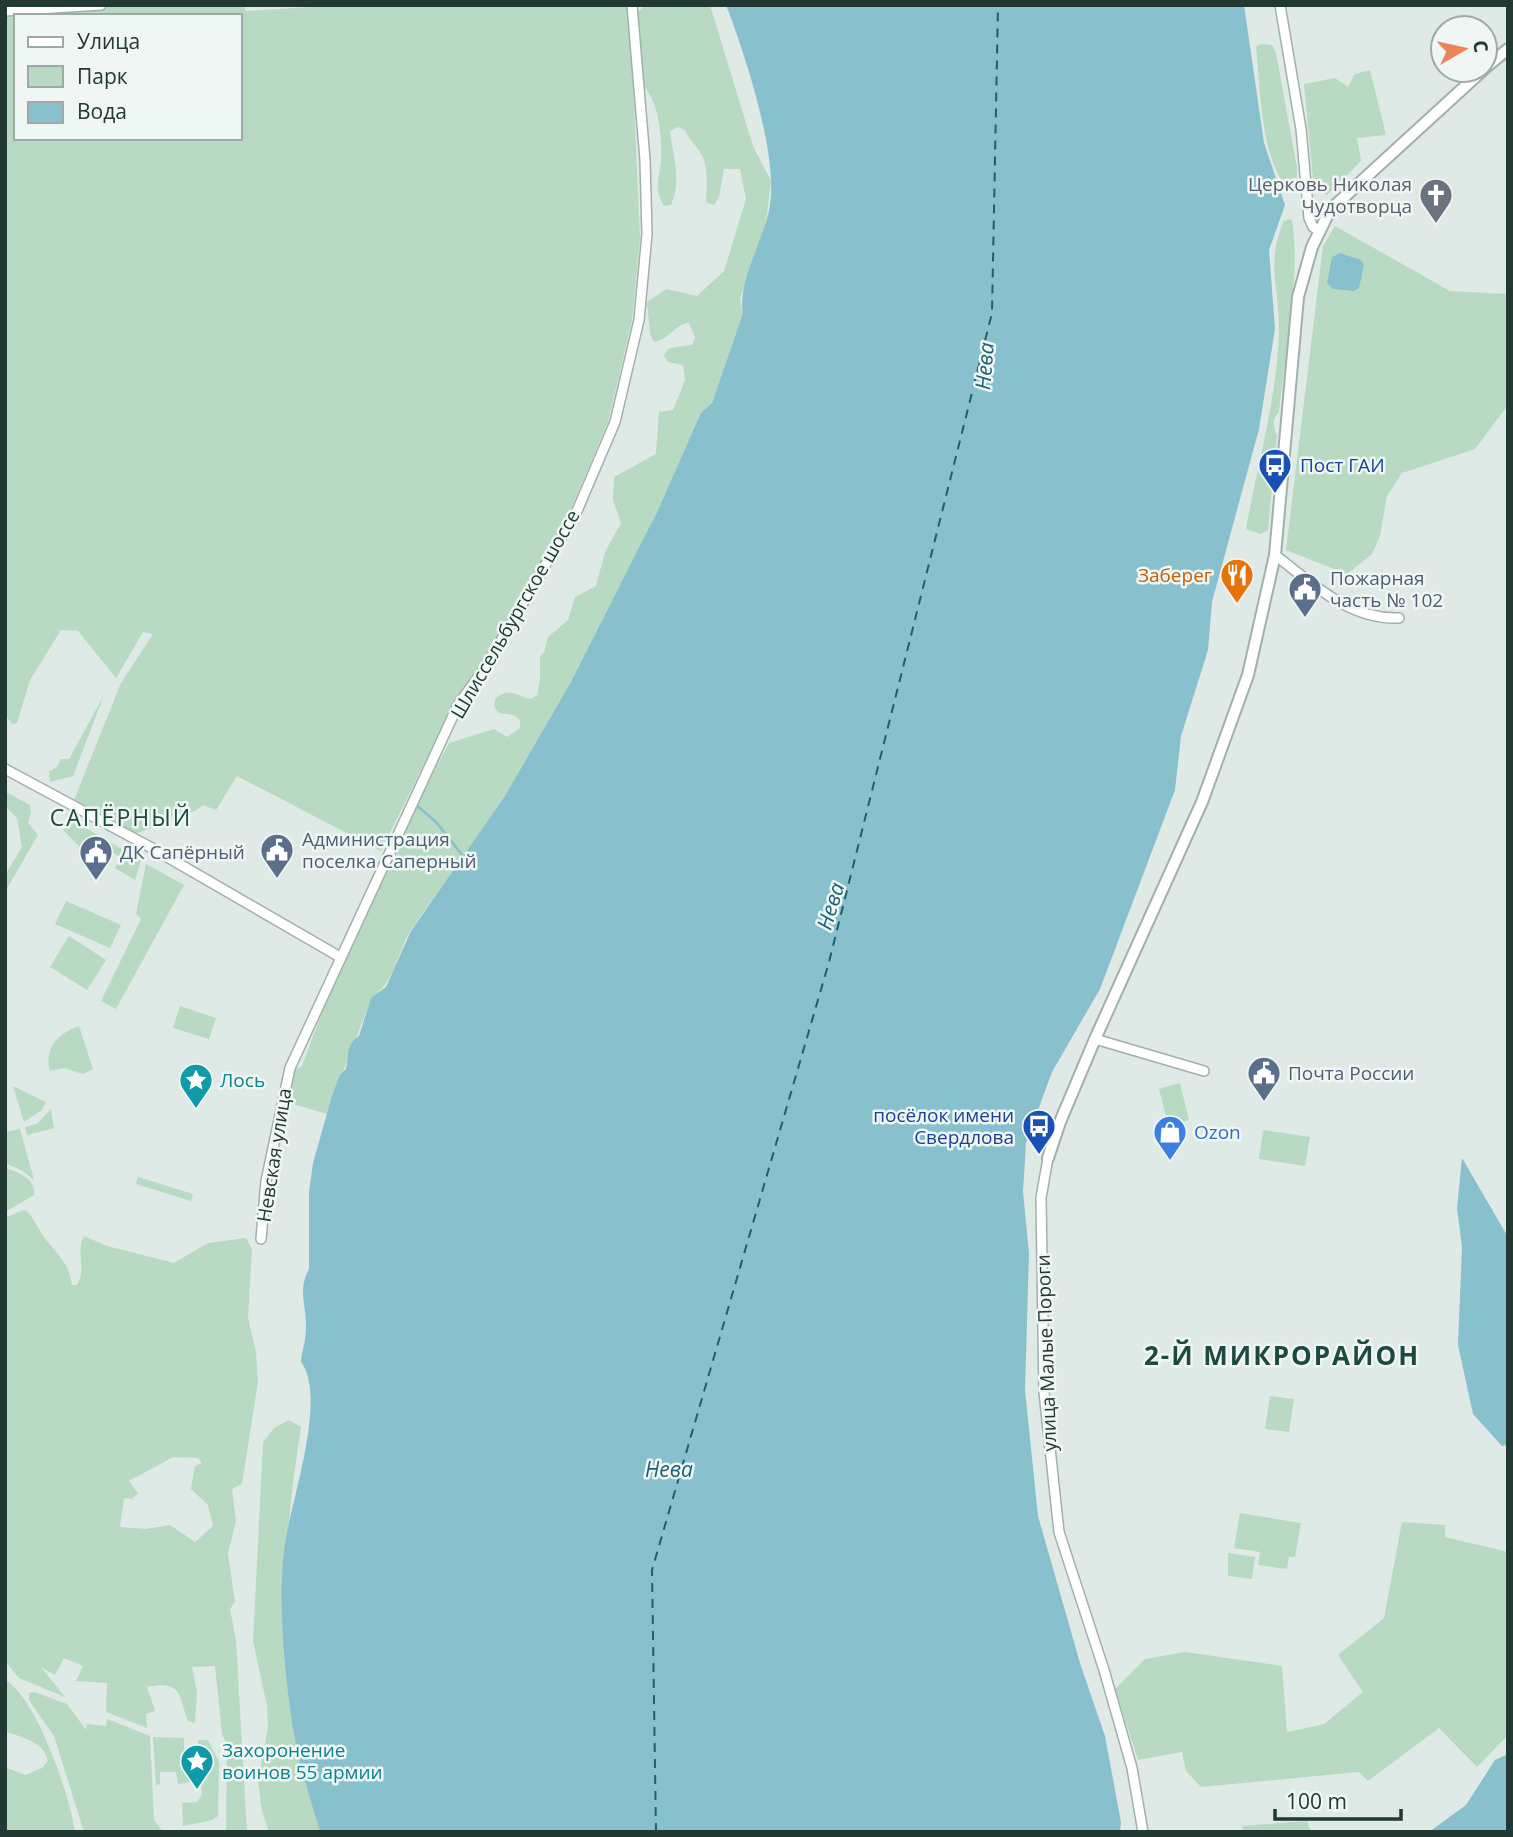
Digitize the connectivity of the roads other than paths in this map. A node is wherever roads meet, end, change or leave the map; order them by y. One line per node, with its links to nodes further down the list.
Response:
1 (101, 5): 4 (street)
2 (632, 5): 10 (street, Шлиссельбургское шоссе)
3 (1280, 5): 6 (street)
4 (5, 11)
5 (1468, 84): 6 (street, улица Малые Пороги)
6 (1319, 230): 7 (street, улица Малые Пороги)
7 (1275, 555): 8 (street); 11 (street, улица Малые Пороги)
8 (1399, 618)
9 (5, 769): 10 (street)
10 (340, 957): 14 (street, Невская улица)
11 (1095, 1039): 12 (street); 13 (street, улица Малые Пороги)
12 (1204, 1071)
13 (1048, 1158): 15 (street, улица Малые Пороги)
14 (261, 1239)
15 (1143, 1832)

